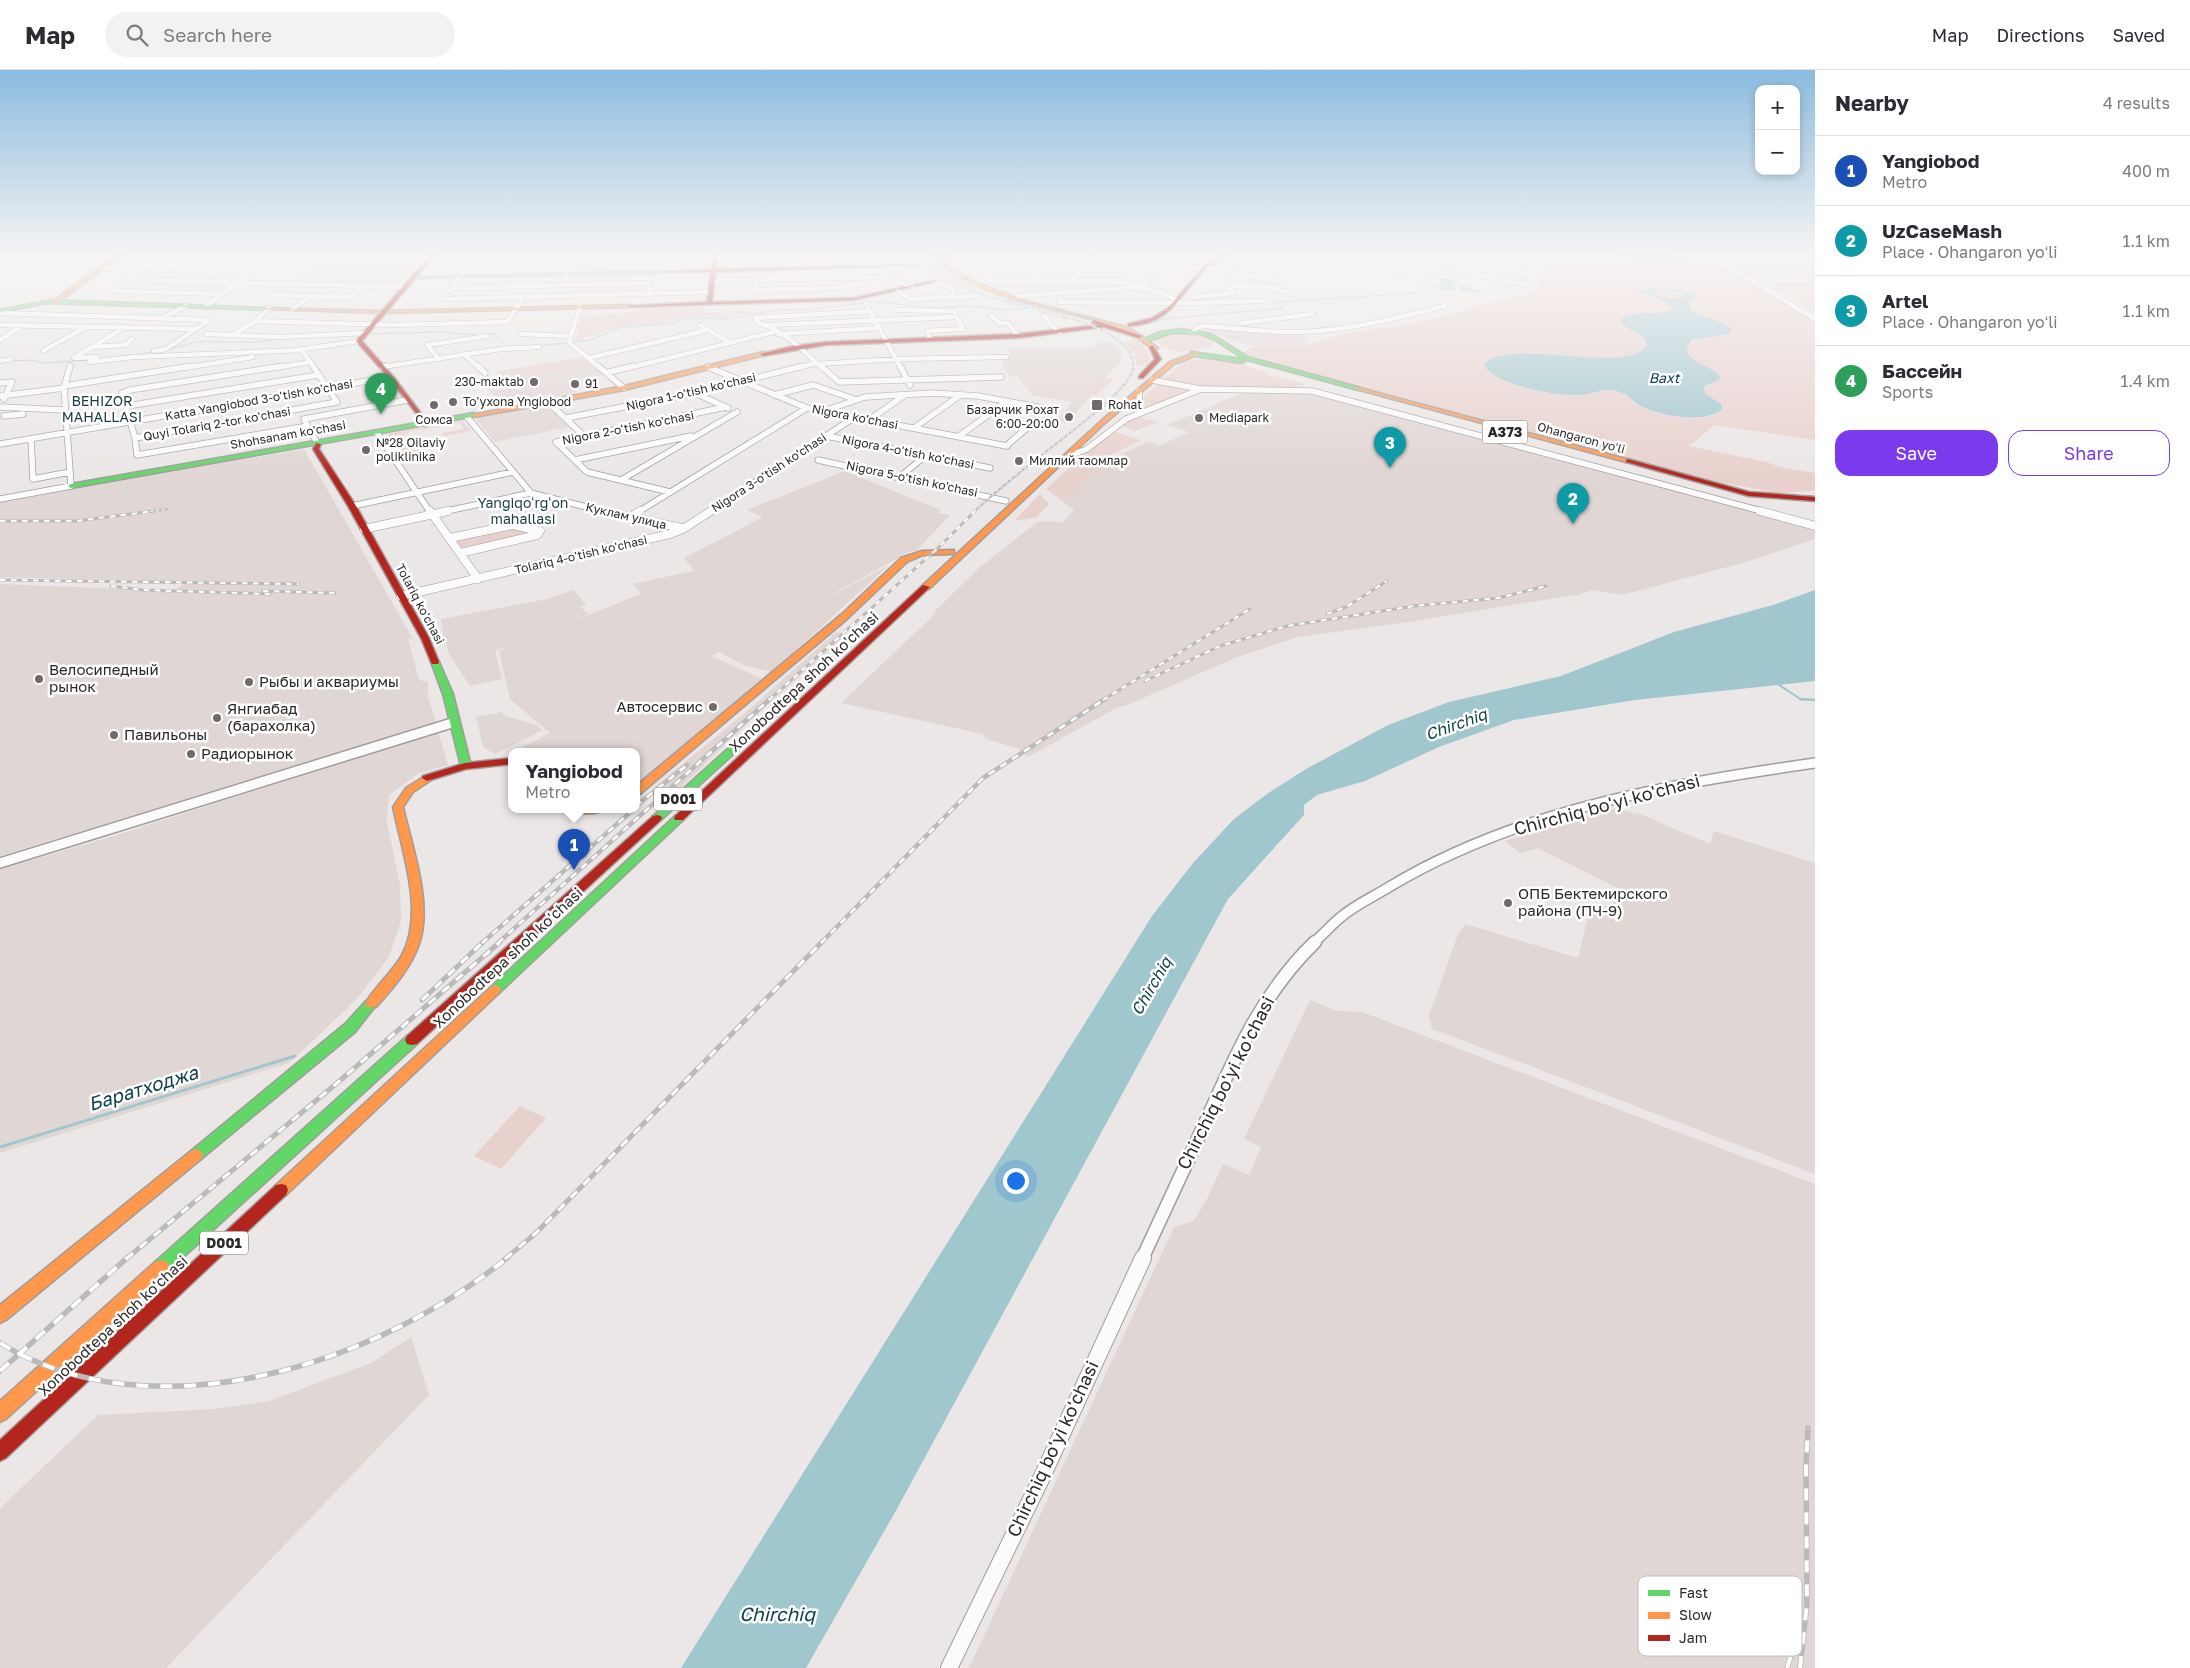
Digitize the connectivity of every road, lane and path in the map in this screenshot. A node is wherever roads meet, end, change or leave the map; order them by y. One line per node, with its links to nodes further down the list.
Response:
1 (16, 330): 35 (street)
2 (81, 330): 46 (street)
3 (121, 330): 43 (street)
4 (195, 330): 43 (street)
5 (242, 330): 31 (street)
6 (327, 330): 29 (street)
7 (368, 330): 29 (main road)
8 (417, 330): 29 (street)
9 (573, 330): 33 (street)
10 (708, 330): 40 (street); 51 (street)
11 (772, 330): 27 (street)
12 (847, 330): 27 (street)
13 (880, 330): 38 (street)
14 (942, 330): 37 (street)
15 (1013, 330): 34 (street)
16 (1057, 330): 25 (street)
17 (1077, 330): 25 (main road, Shohsanam ko'chasi)
18 (1112, 330): 39 (main road)
19 (1126, 330): 39 (main road, D001)
20 (1165, 330): 24 (main road)
21 (1196, 330): 26 (street)
22 (1259, 330): 23 (street)
23 (1330, 330)
24 (1176, 331): 26 (main road, Ohangaron yoʻli); 39 (main road)
25 (1060, 332): 34 (main road, Shohsanam ko'chasi)
26 (1194, 332): 41 (main road, Ohangaron yoʻli)
27 (776, 333): 40 (street); 42 (street)
28 (206, 334): 31 (street)
29 (364, 334): 31 (street); 45 (street); 59 (main road)
30 (521, 334): 33 (street)
31 (233, 335)
32 (488, 336): 50 (street)
33 (571, 336): 51 (street)
34 (1018, 336): 37 (main road, Shohsanam ko'chasi)
35 (2, 338)
36 (132, 339): 43 (street)
37 (930, 339): 38 (main road, Shohsanam ko'chasi)
38 (886, 340): 42 (main road, Shohsanam ko'chasi); 53 (street)
39 (1146, 342): 48 (main road, D001); 117 (main road, Xonobodtepa shoh ko'chasi / D001)
40 (730, 343): 62 (street)
41 (1223, 345): 48 (main road, D001); 130 (main road, Ohangaron yoʻli / A373)
42 (797, 346): 57 (street); 60 (main road, Shohsanam ko'chasi)
43 (93, 347)
44 (539, 347): 47 (street)
45 (302, 350): 55 (street); 56 (street); 70 (street)
46 (43, 351)
47 (464, 354): 50 (street); 61 (street)
48 (1191, 355): 67 (main road, Xonobodtepa shoh ko'chasi / D001); 130 (main road, Ohangaron yoʻli / A373)
49 (1006, 357): 53 (street, Nigora 1-o'tish ko'chasi)
50 (439, 358): 59 (street)
51 (589, 358): 62 (street)
52 (10, 359): 54 (street)
53 (897, 359): 57 (street, Nigora 1-o'tish ko'chasi); 66 (street)
54 (0, 361)
55 (89, 362)
56 (311, 362): 63 (street); 86 (street)
57 (817, 363): 66 (street); 68 (street, Nigora 1-o'tish ko'chasi)
58 (70, 366): 70 (street)
59 (382, 367): 64 (main road)
60 (708, 368): 68 (street, Nigora ko'chasi); 72 (main road, Shohsanam ko'chasi)
61 (485, 373)
62 (606, 373): 72 (street)
63 (318, 375): 71 (street); 86 (street)
64 (390, 377): 71 (street, Katta Yangiobod 3-o'tish ko'chasi); 82 (main road)
65 (1000, 377): 66 (street)
66 (907, 379): 76 (street)
67 (1152, 380): 73 (street); 74 (main road, Xonobodtepa shoh ko'chasi / D001)
68 (739, 382): 75 (street, Nigora 1-o'tish ko'chasi); 78 (street, Nigora ko'chasi)
69 (0, 383): 80 (street)
70 (64, 387): 80 (street); 91 (street)
71 (328, 388): 90 (street); 102 (street, Katta Yangiobod 3-o'tish ko'chasi)
72 (624, 388): 83 (main road, Shohsanam ko'chasi)
73 (1201, 389): 94 (street); 135 (street)
74 (1139, 392): 94 (street); 117 (main road, Xonobodtepa shoh ko'chasi / D001)
75 (695, 394): 88 (street, Nigora 2-o'tish ko'chasi); 99 (street, Nigora 1-o'tish ko'chasi)
76 (914, 394): 77 (street); 79 (street)
77 (962, 394): 84 (street); 105 (street)
78 (774, 395): 81 (street); 89 (street, Nigora ko'chasi)
79 (906, 395): 81 (street); 101 (street, Nigora 4-o'tish ko'chasi)
80 (3, 396): 87 (street)
81 (855, 399): 93 (street)
82 (407, 400): 100 (street); 103 (main road)
83 (548, 402): 96 (main road, Shohsanam ko'chasi); 99 (street)
84 (1006, 402): 85 (street); 111 (street)
85 (1018, 404): 98 (street); 98 (street)
86 (127, 406): 102 (street)
87 (0, 407): 92 (street)
88 (726, 407): 108 (street, Nigora 2-o'tish ko'chasi); 109 (street, Nigora 2-o'tish ko'chasi)
89 (807, 408): 93 (street, Nigora ko'chasi); 127 (street)
90 (299, 409): 100 (street, Tolariq ko'chasi); 112 (street, Quyi Tolariq 2-tor koʻchasi)
91 (64, 410): 92 (street); 106 (street)
92 (56, 411): 95 (street)
93 (823, 411): 97 (street, Nigora ko'chasi)
94 (1140, 412): 117 (street)
95 (4, 416)
96 (467, 417): 103 (main road, Shohsanam ko'chasi); 122 (street)
97 (855, 417): 101 (street, Nigora ko'chasi); 110 (street, Nigora 3-o'tish ko'chasi)
98 (1040, 417): 111 (street, Nigora ko'chasi)
99 (566, 418): 109 (street)
100 (304, 419): 104 (street, Tolariq ko'chasi)
101 (869, 420): 105 (street, Nigora ko'chasi)
102 (130, 421): 106 (street, Katta Yangiobod 3-o'tish ko'chasi); 112 (street)
103 (426, 424): 107 (main road, Shohsanam ko'chasi)
104 (308, 426): 112 (street); 115 (street, Tolariq ko'chasi)
105 (914, 428): 111 (street, Nigora ko'chasi)
106 (68, 432): 113 (street, Katta Yangiobod 3-o'tish ko'chasi); 121 (street)
107 (378, 433): 115 (main road, Shohsanam ko'chasi); 126 (street)
108 (702, 434): 118 (street, Nigora 2-o'tish ko'chasi); 124 (street, Nigora 2-o'tish ko'chasi)
109 (584, 436): 118 (street, Nigora 2-o'tish ko'chasi)
110 (826, 436): 116 (street, Nigora 4-o'tish ko'chasi); 137 (street, Nigora 3-o'tish ko'chasi)
111 (959, 436)
112 (135, 438)
113 (31, 439): 114 (street, Katta Yangiobod 3-o'tish ko'chasi); 121 (street)
114 (0, 444)
115 (318, 444): 125 (main road, Shohsanam ko'chasi); 132 (main road, Tolariq ko'chasi)
116 (926, 456): 120 (street, Nigora 4-o'tish ko'chasi); 123 (street)
117 (1063, 456): 131 (main road, Xonobodtepa shoh ko'chasi / D001); 152 (main road, Xonobodtepa shoh ko'chasi / D001)
118 (575, 460): 124 (street, Nigora 2-o'tish ko'chasi)
119 (818, 460): 123 (street, Nigora 5-o'tish ko'chasi)
120 (990, 468)
121 (70, 472): 125 (street)
122 (513, 472): 126 (street); 128 (street)
123 (900, 476): 131 (street, Nigora 5-o'tish ko'chasi)
124 (621, 480): 127 (street, Nigora 2-o'tish ko'chasi)
125 (71, 486): 129 (street)
126 (416, 492): 132 (street); 133 (street)
127 (670, 492): 134 (street)
128 (531, 493): 133 (street, Куклам улица); 134 (street, Куклам улица)
129 (0, 499)
130 (1815, 499)
131 (1006, 501): 139 (main road, Xonobodtepa shoh ko'chasi / D001)
132 (352, 506): 136 (main road, Tolariq ko'chasi)
133 (432, 514): 136 (street, Куклам улица); 138 (street)
134 (629, 518): 137 (street, Куклам улица)
135 (1815, 526)
136 (364, 529): 142 (main road, Tolariq ko'chasi)
137 (683, 529): 141 (street, Tolariq 4-o'tish ko'chasi)
138 (450, 538): 140 (street); 140 (street)
139 (951, 552): 149 (main road); 152 (main road, Xonobodtepa shoh ko'chasi / D001)
140 (460, 553): 141 (street)
141 (478, 579): 142 (street, Tolariq 4-o'tish ko'chasi)
142 (400, 596): 143 (main road, Tolariq ko'chasi)
143 (455, 722): 144 (main road, Tolariq ko'chasi); 150 (street)
144 (461, 748): 145 (main road); 148 (main road, Tolariq ko'chasi)
145 (490, 761): 146 (main road); 148 (main road)
146 (508, 761)
147 (1815, 763): 155 (street, Chirchiq bo'yi ko'chasi)
148 (466, 766): 151 (main road)
149 (640, 789)
150 (0, 863)
151 (0, 1315)
152 (114, 1328): 153 (main road, Xonobodtepa shoh ko'chasi / D001); 154 (main road, Xonobodtepa shoh ko'chasi / D001)
153 (0, 1414)
154 (0, 1452)
155 (949, 1668)

